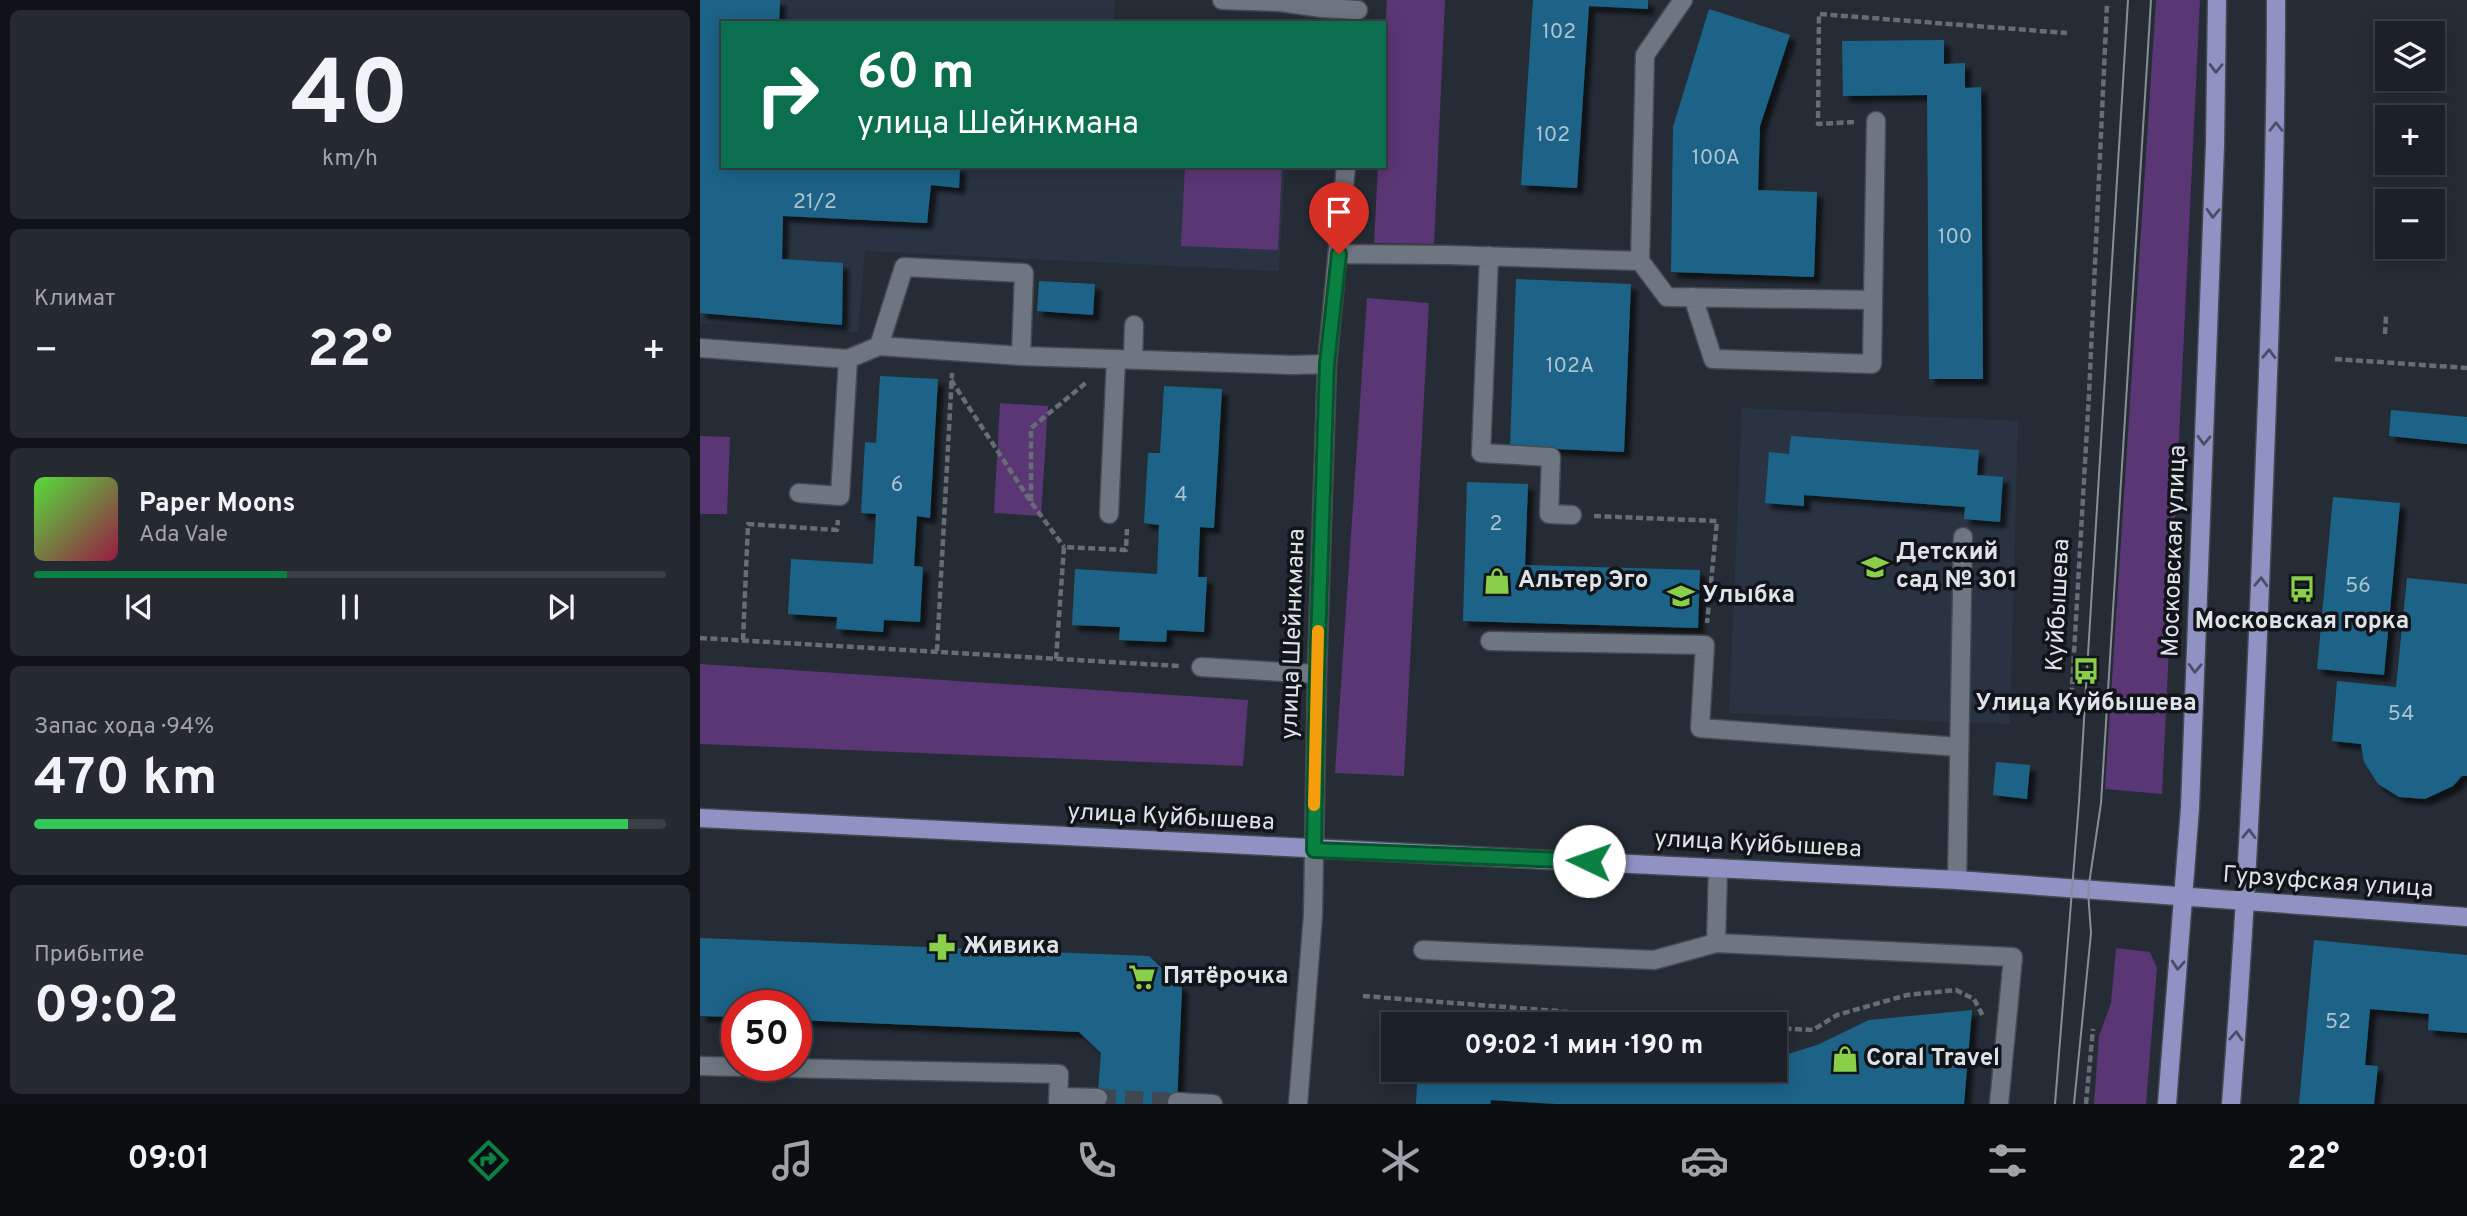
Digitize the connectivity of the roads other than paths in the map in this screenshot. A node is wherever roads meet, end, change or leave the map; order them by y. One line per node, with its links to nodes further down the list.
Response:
1 (1222, 0): 5 (street)
2 (1683, 0): 10 (street)
3 (2217, 0): 32 (main road, Московская улица, one-way to 32)
4 (2276, 0): 33 (main road, one-way to 4)
5 (1358, 11)
6 (1876, 121): 12 (street)
7 (1346, 168): 8 (street, улица Шейнкмана)
8 (1339, 254): 9 (street); 19 (street, улица Шейнкмана)
9 (1489, 256): 10 (street); 22 (street)
10 (1640, 261): 11 (street)
11 (1693, 297): 12 (street); 12 (street)
12 (1874, 300)
13 (1134, 325): 18 (street)
14 (878, 346): 16 (street); 16 (street); 17 (street)
15 (700, 348): 17 (street)
16 (1021, 356): 18 (street)
17 (848, 359): 20 (street)
18 (1124, 359): 19 (street); 21 (street)
19 (1327, 364): 26 (street, улица Шейнкмана)
20 (799, 494)
21 (1109, 514)
22 (1580, 515)
23 (1964, 537): 27 (street)
24 (1490, 641): 27 (street)
25 (1201, 667): 26 (street)
26 (1317, 674): 29 (street, улица Шейнкмана)
27 (1959, 747): 31 (street)
28 (700, 818): 29 (main road, улица Куйбышева)
29 (1314, 850): 30 (main road, улица Куйбышева); 42 (street, улица Шейнкмана)
30 (1718, 868): 31 (main road, улица Куйбышева); 35 (street)
31 (1957, 880): 32 (main road, улица Куйбышева)
32 (2185, 897): 33 (main road, Гурзуфская улица); 44 (main road, Московская улица, one-way to 44)
33 (2246, 902): 34 (main road, Гурзуфская улица); 45 (main road, one-way to 33)
34 (2467, 917)
35 (1716, 943): 36 (street); 43 (street)
36 (1423, 950)
37 (700, 1066): 39 (street)
38 (1098, 1098): 39 (street)
39 (1058, 1101)
40 (1177, 1102): 41 (street)
41 (1213, 1104)
42 (1298, 1104)
43 (2000, 1104)
44 (2168, 1104)
45 (2231, 1104)

